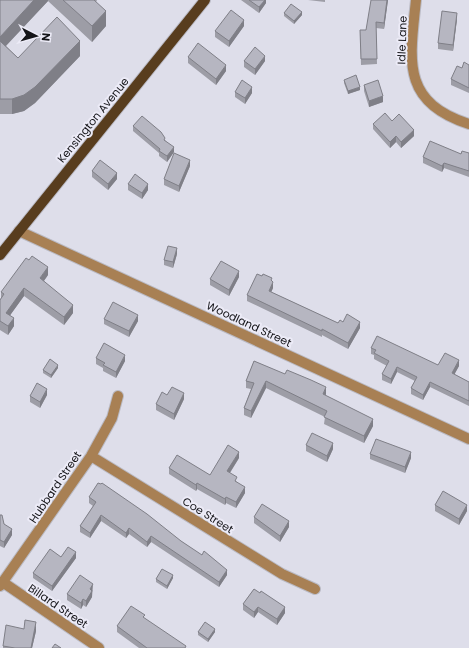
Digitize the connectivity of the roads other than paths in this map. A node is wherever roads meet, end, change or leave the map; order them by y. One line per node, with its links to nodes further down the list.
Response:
1 (205, 0): 4 (main road, Kensington Avenue)
2 (416, 0): 3 (street, Idle Lane)
3 (469, 124)
4 (19, 231): 5 (main road, Kensington Avenue); 7 (street, Woodland Street)
5 (0, 255)
6 (118, 396): 8 (street, Hubbard Street)
7 (469, 439)
8 (91, 456): 9 (street, Hubbard Street); 10 (street, Coe Street)
9 (2, 584): 11 (street, Billard Street)
10 (315, 589)
11 (99, 648)

